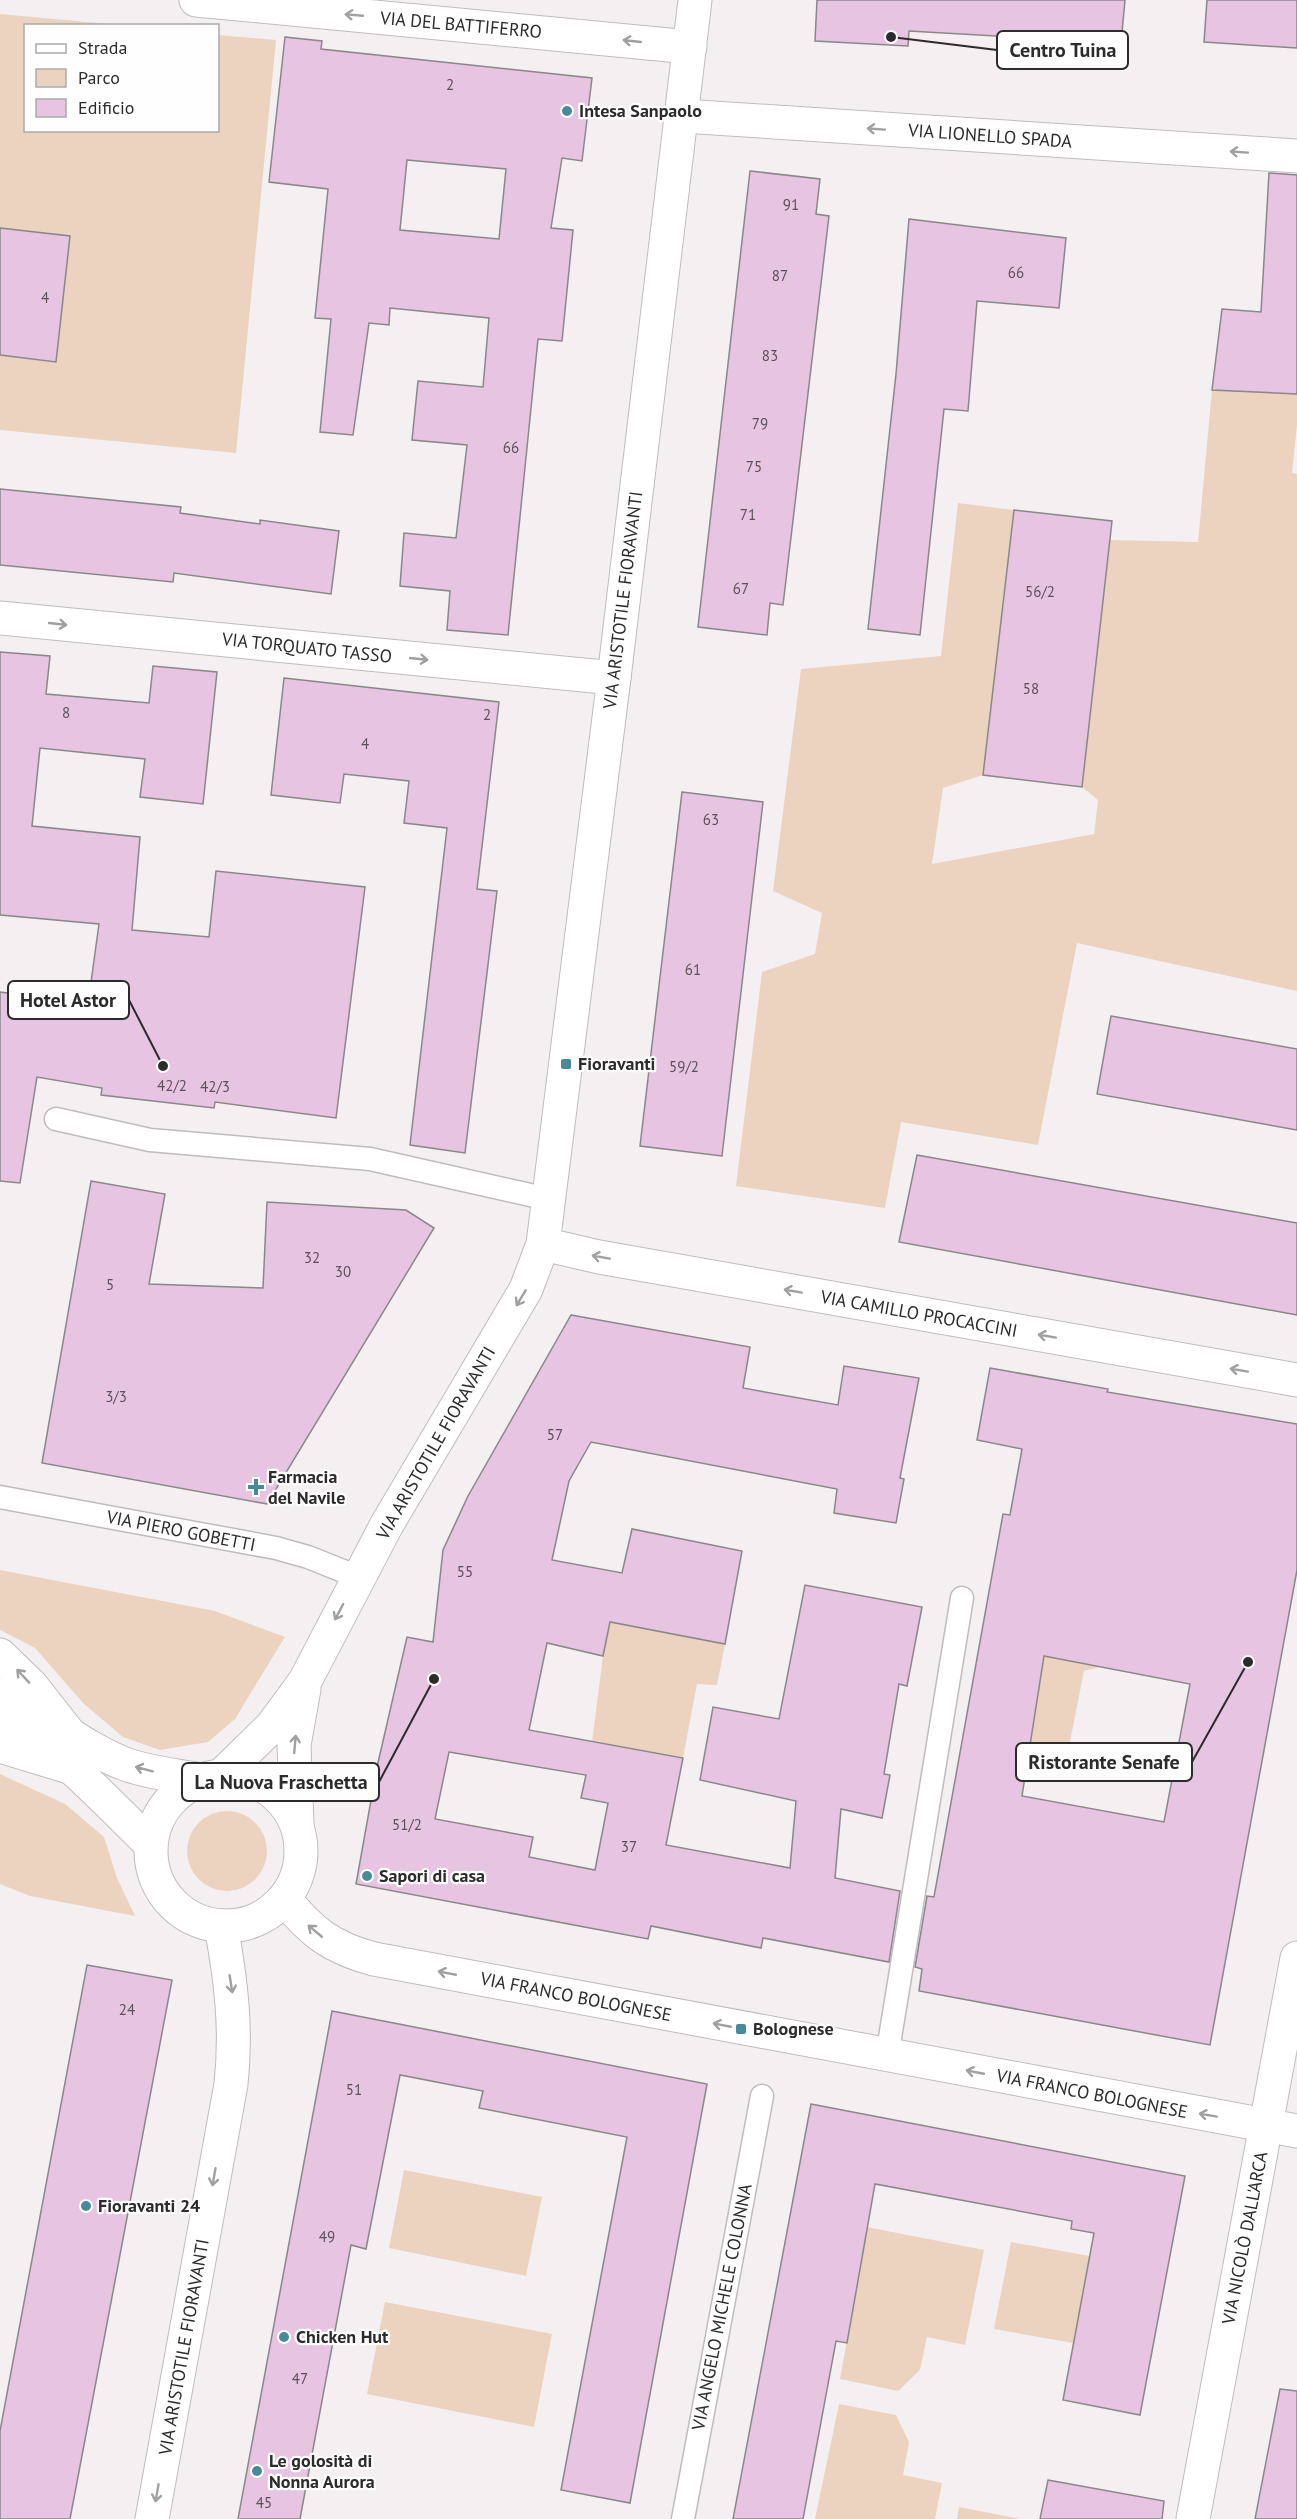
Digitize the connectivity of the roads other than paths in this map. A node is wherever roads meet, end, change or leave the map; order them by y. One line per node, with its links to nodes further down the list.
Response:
1 (196, 0): 3 (street, VIA DEL BATTIFERRO, one-way to 1)
2 (695, 0): 3 (street, VIA ARISTOTILE FIORAVANTI)
3 (690, 47): 4 (street, VIA ARISTOTILE FIORAVANTI)
4 (682, 116): 5 (street, VIA LIONELLO SPADA, one-way to 4); 7 (street, VIA ARISTOTILE FIORAVANTI)
5 (1297, 156)
6 (0, 618): 7 (street, VIA TORQUATO TASSO, one-way to 7)
7 (614, 678): 9 (street, VIA ARISTOTILE FIORAVANTI)
8 (56, 1119): 9 (lane)
9 (548, 1199): 10 (street, VIA ARISTOTILE FIORAVANTI)
10 (543, 1244): 11 (street, VIA CAMILLO PROCACCINI, one-way to 10); 13 (street, VIA ARISTOTILE FIORAVANTI, one-way to 13)
11 (1297, 1380)
12 (0, 1497): 13 (lane, VIA PIERO GOBETTI)
13 (358, 1578): 16 (street, VIA ARISTOTILE FIORAVANTI, one-way to 16)
14 (962, 1598): 28 (lane)
15 (0, 1655): 19 (street, one-way to 15)
16 (305, 1681): 22 (street, VIA ARISTOTILE FIORAVANTI); 23 (street, VIA ARISTOTILE FIORAVANTI, one-way to 16)
17 (0, 1695): 19 (street)
18 (0, 1713): 21 (street)
19 (69, 1734): 22 (street, one-way to 19)
20 (0, 1746): 21 (street)
21 (69, 1767): 24 (street)
22 (211, 1778): 23 (street); 24 (street)
23 (297, 1823): 25 (street)
24 (150, 1844): 26 (street)
25 (285, 1899): 26 (street); 28 (street, VIA FRANCO BOLOGNESE, one-way to 25)
26 (221, 1926): 31 (street, VIA ARISTOTILE FIORAVANTI, one-way to 31)
27 (1297, 1958): 30 (street, VIA NICOLÒ DALL'ARCA)
28 (887, 2056): 30 (street, VIA FRANCO BOLOGNESE, one-way to 28)
29 (762, 2096): 32 (lane, VIA ANGELO MICHELE COLONNA)
30 (1281, 2128): 33 (street, VIA NICOLÒ DALL'ARCA)
31 (152, 2519)
32 (683, 2519)
33 (1193, 2519)

